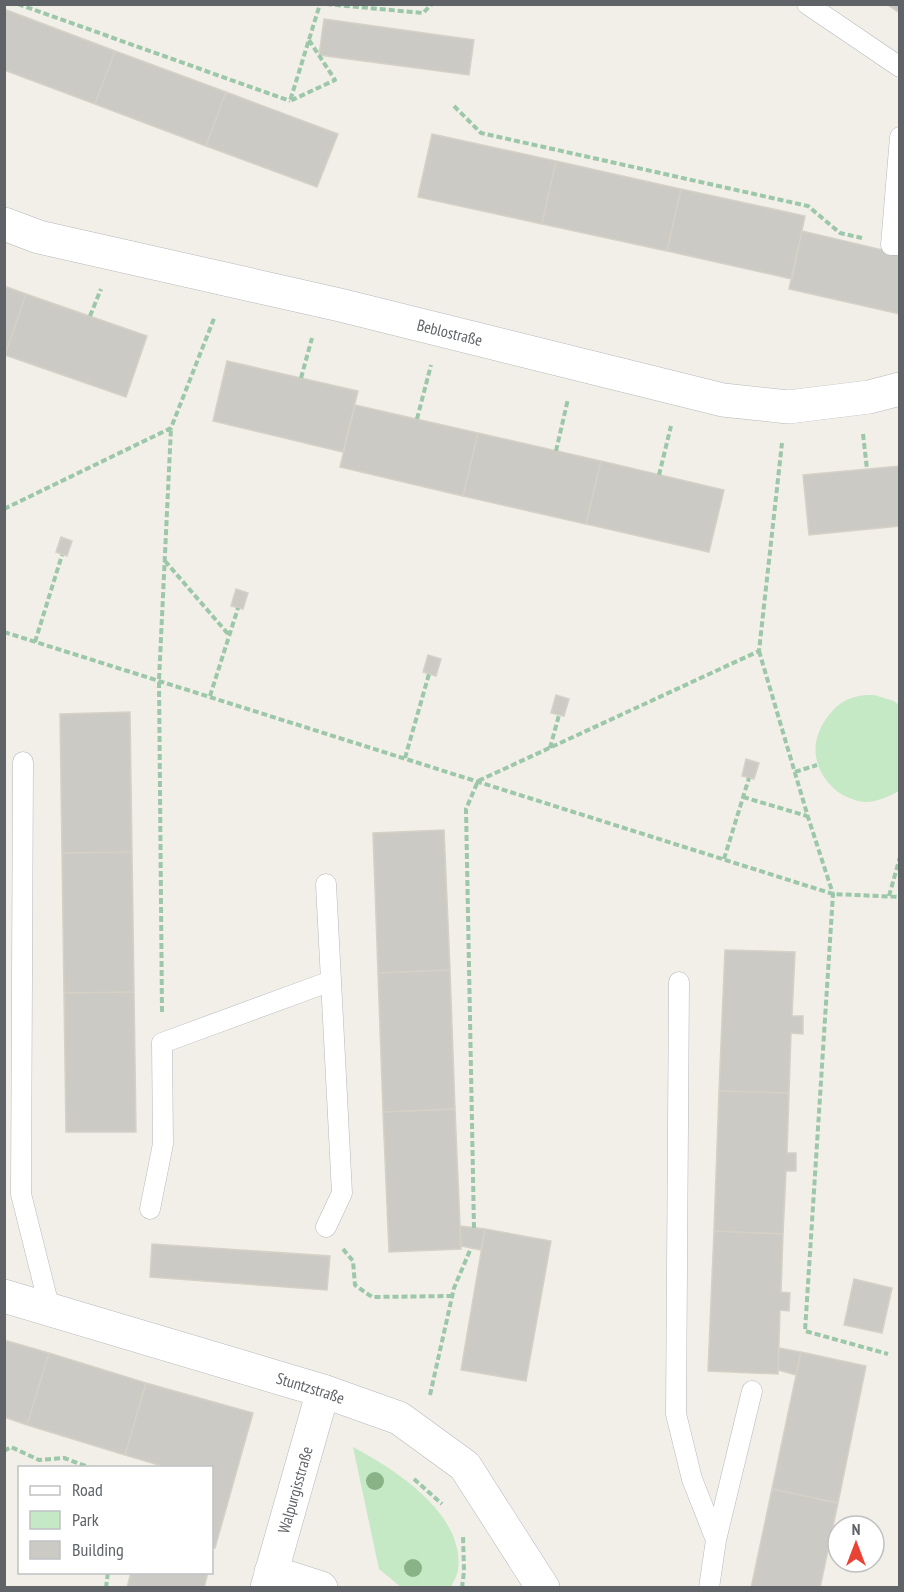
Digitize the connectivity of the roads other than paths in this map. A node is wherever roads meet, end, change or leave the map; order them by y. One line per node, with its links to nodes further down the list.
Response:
1 (807, 4): 2 (lane)
2 (900, 67)
3 (900, 136): 5 (lane)
4 (4, 224): 6 (street, Beblostraße)
5 (895, 245)
6 (900, 389)
7 (23, 762): 14 (lane)
8 (326, 884): 9 (lane)
9 (331, 981): 11 (lane); 12 (lane)
10 (679, 982): 17 (lane)
11 (150, 1209)
12 (326, 1227)
13 (4, 1296): 14 (street, Stuntzstraße)
14 (50, 1310): 15 (street, Stuntzstraße)
15 (323, 1391): 18 (street, Walpurgisstraße); 20 (street, Stuntzstraße)
16 (752, 1391): 17 (lane)
17 (716, 1540): 21 (lane)
18 (269, 1580): 19 (street)
19 (321, 1587)
20 (543, 1587)
21 (709, 1587)

